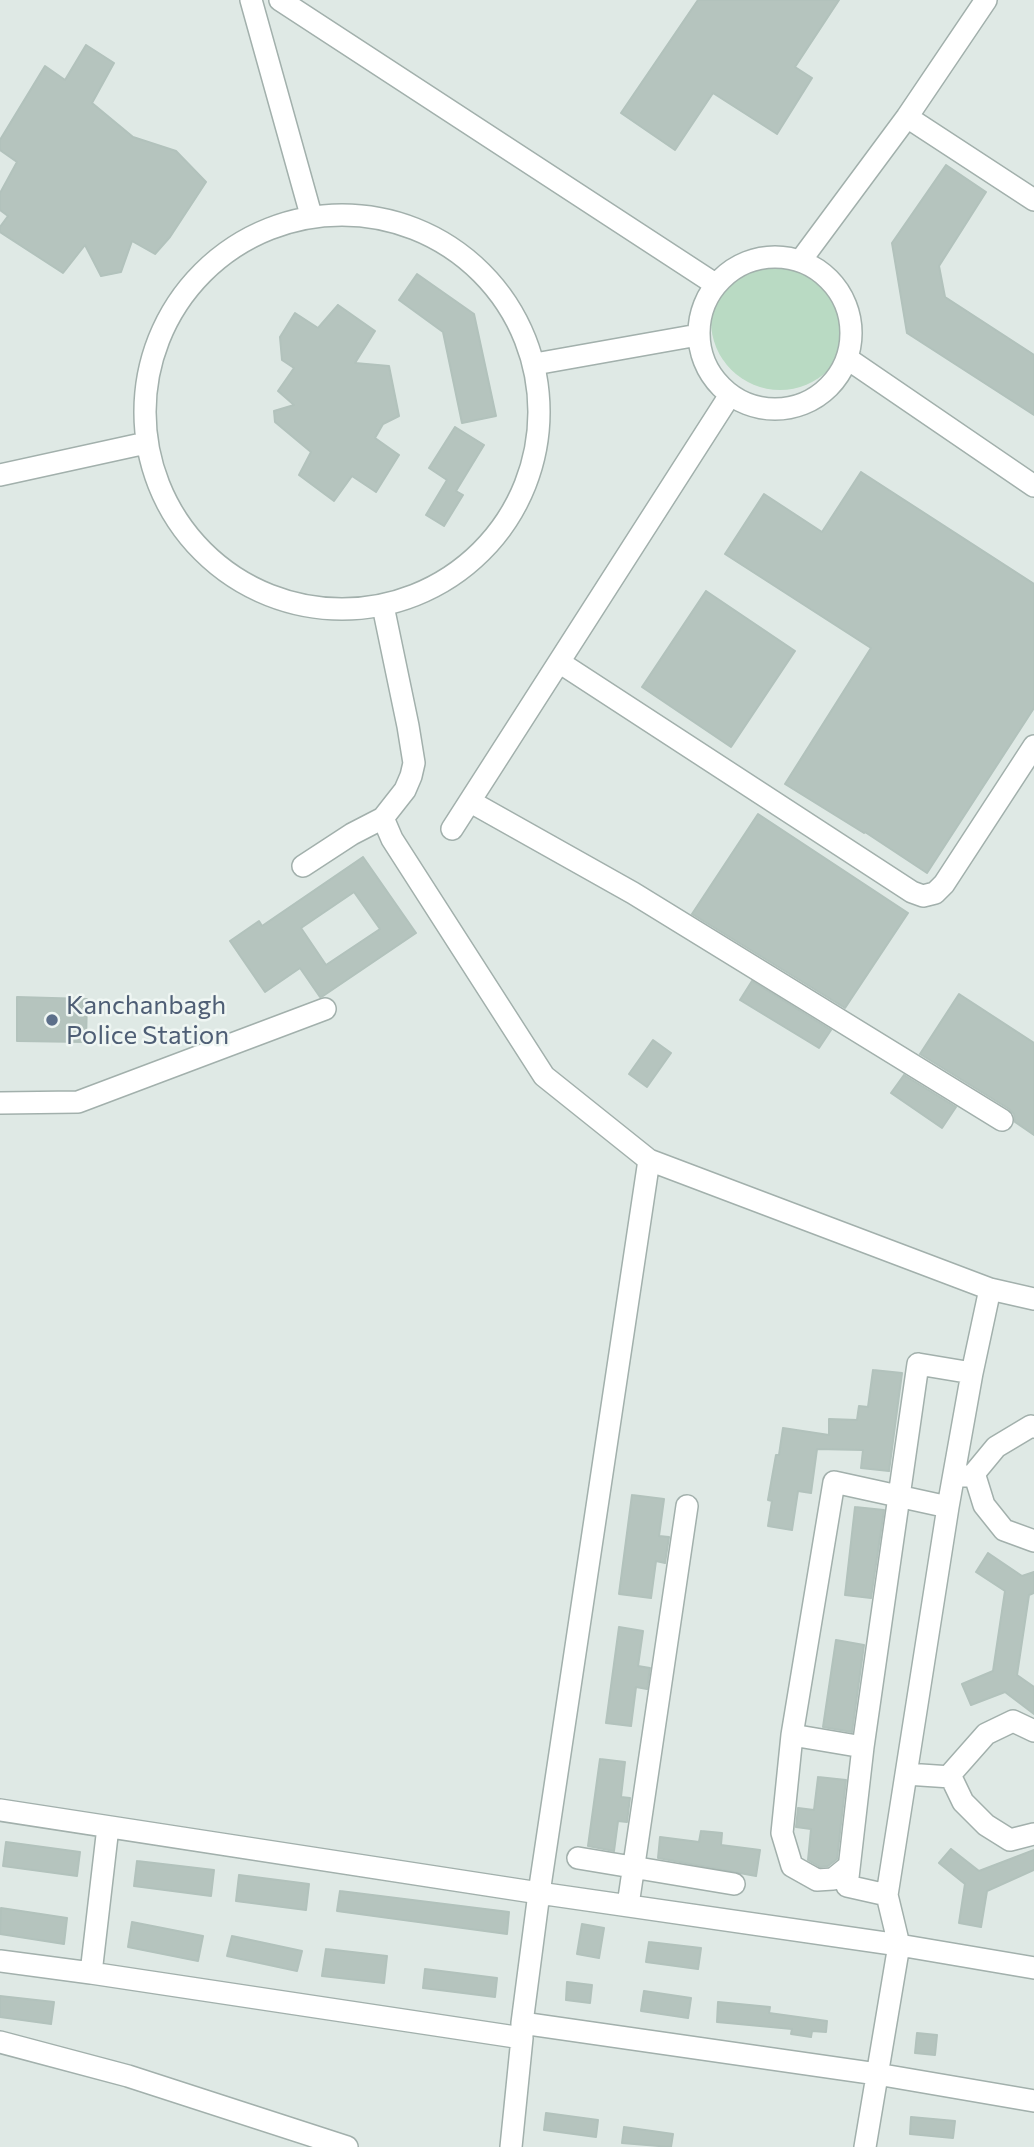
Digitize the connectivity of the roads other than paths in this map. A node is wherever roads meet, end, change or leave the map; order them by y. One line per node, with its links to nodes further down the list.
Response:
1 (251, 0): 6 (street)
2 (279, 0): 8 (street)
3 (986, 0): 4 (street)
4 (906, 117): 5 (street); 7 (street)
5 (1034, 200)
6 (311, 215): 11 (street); 13 (street)
7 (801, 260): 8 (street); 10 (street)
8 (715, 284): 9 (street)
9 (698, 335): 11 (street); 12 (street)
10 (848, 359): 12 (street); 15 (street)
11 (535, 364): 16 (street)
12 (730, 395): 17 (street)
13 (146, 443): 14 (street); 16 (street)
14 (0, 475)
15 (1034, 486)
16 (383, 606): 20 (street)
17 (559, 662): 18 (street); 19 (street)
18 (1034, 746)
19 (471, 802): 21 (street); 25 (street)
20 (383, 818): 22 (street); 26 (street)
21 (452, 830)
22 (303, 866)
23 (325, 1009): 24 (street)
24 (0, 1102)
25 (1002, 1120)
26 (649, 1160): 27 (street); 48 (street)
27 (990, 1289): 28 (street); 29 (street)
28 (1034, 1299)
29 (972, 1373): 31 (street); 32 (street)
30 (1034, 1427): 31 (street)
31 (963, 1476): 34 (street); 35 (street)
32 (900, 1497): 34 (street); 37 (street); 38 (street)
33 (687, 1506): 46 (street)
34 (948, 1507): 39 (street)
35 (1034, 1541)
36 (1034, 1731): 40 (street)
37 (792, 1735): 38 (street); 45 (street)
38 (863, 1747): 45 (street)
39 (906, 1774): 40 (street); 49 (street)
40 (948, 1777): 43 (street)
41 (0, 1810): 42 (street)
42 (108, 1827): 48 (street); 54 (street)
43 (1034, 1834)
44 (578, 1858): 46 (street)
45 (849, 1866): 49 (street)
46 (633, 1867): 47 (street); 50 (street)
47 (734, 1884)
48 (539, 1893): 50 (street); 55 (street)
49 (887, 1895): 51 (street)
50 (628, 1905): 51 (street)
51 (899, 1945): 53 (street); 57 (street)
52 (0, 1961): 54 (street)
53 (1034, 1969)
54 (91, 1973): 55 (street)
55 (522, 2031): 57 (street); 60 (street)
56 (0, 2042): 59 (street)
57 (877, 2074): 58 (street); 61 (street)
58 (1034, 2101)
59 (346, 2147)
60 (511, 2147)
61 (865, 2147)

